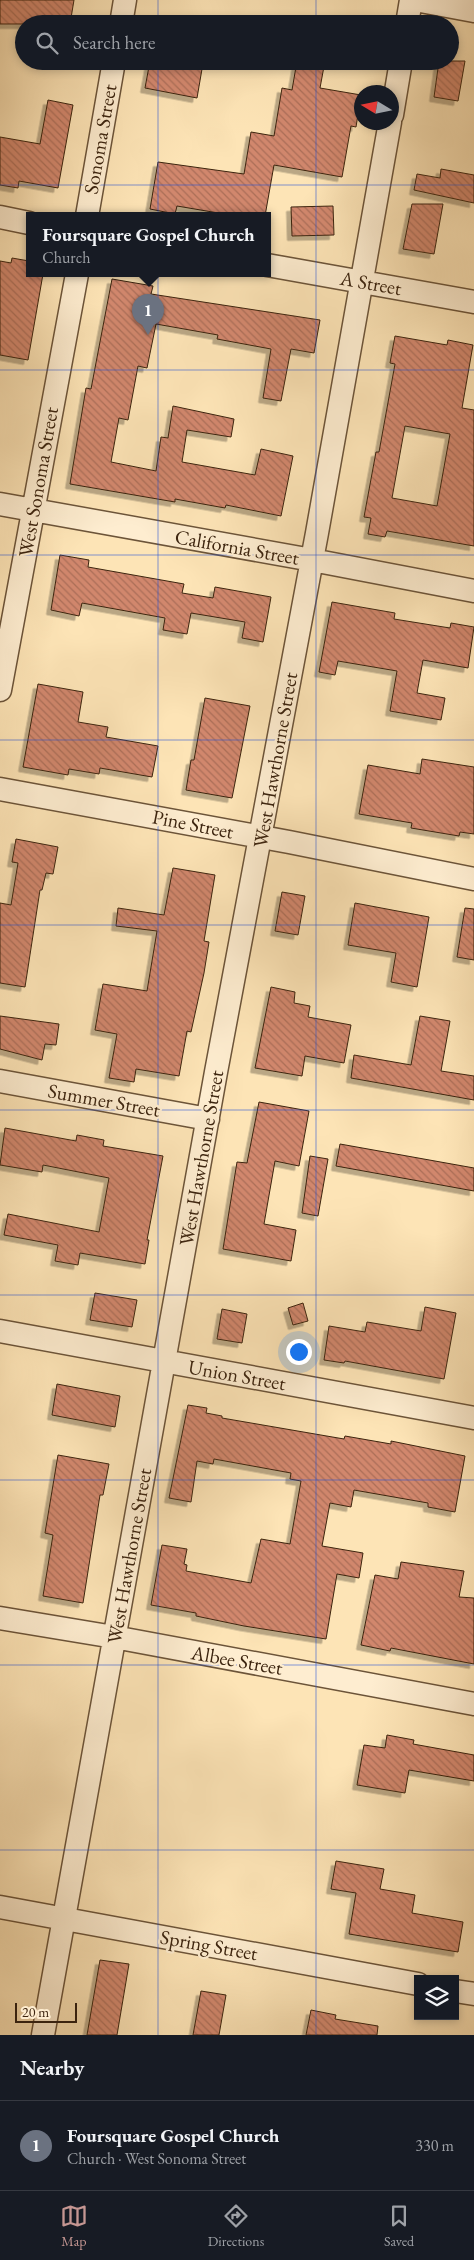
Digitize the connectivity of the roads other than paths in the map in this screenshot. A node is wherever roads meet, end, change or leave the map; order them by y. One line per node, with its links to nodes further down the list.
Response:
1 (125, 0): 5 (street)
2 (411, 0): 6 (street)
3 (415, 0): 4 (street)
4 (474, 11)
5 (122, 15)
6 (409, 15)
7 (112, 70): 11 (street, Sonoma Street)
8 (400, 70): 9 (street)
9 (397, 85)
10 (389, 130): 16 (street, West Hawthorne Street)
11 (88, 212)
12 (0, 217): 13 (street)
13 (26, 222)
14 (271, 266): 16 (street, A Street)
15 (75, 277): 19 (street, West Sonoma Street)
16 (362, 282): 17 (street, A Street); 20 (street, West Hawthorne Street)
17 (474, 302)
18 (0, 504): 19 (street, California Street)
19 (33, 510): 20 (street, California Street); 22 (street, West Sonoma Street)
20 (312, 560): 21 (street, California Street); 24 (street, West Hawthorne Street)
21 (474, 591)
22 (0, 690)
23 (0, 789): 24 (street, Pine Street)
24 (261, 837): 25 (street, Pine Street); 27 (street, West Hawthorne Street)
25 (474, 880)
26 (0, 1081): 27 (street, Summer Street)
27 (208, 1119): 29 (street, West Hawthorne Street)
28 (0, 1331): 29 (street, Union Street)
29 (164, 1361): 30 (street, Union Street); 32 (street, West Hawthorne Street)
30 (474, 1418)
31 (0, 1618): 32 (street, Albee Street)
32 (114, 1637): 33 (street, Albee Street); 35 (street, West Hawthorne Street)
33 (474, 1704)
34 (0, 1907): 35 (street, Spring Street)
35 (63, 1918): 36 (street, Spring Street); 39 (street, West Hawthorne Street)
36 (414, 1983)
37 (459, 1992): 38 (street)
38 (474, 1994)
39 (43, 2035)

